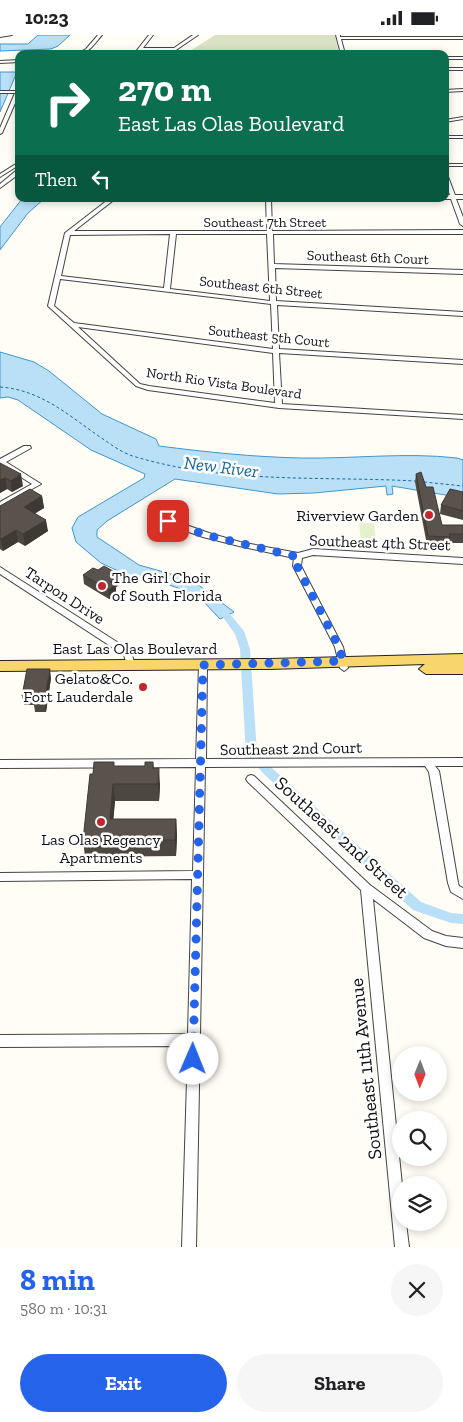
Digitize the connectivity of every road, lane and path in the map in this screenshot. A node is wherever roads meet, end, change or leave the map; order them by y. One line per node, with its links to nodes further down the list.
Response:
1 (100, 35): 9 (street)
2 (150, 35): 8 (street)
3 (196, 35): 8 (street)
4 (0, 36): 5 (street)
5 (10, 36)
6 (338, 37): 7 (street); 10 (street)
7 (463, 38)
8 (140, 49)
9 (87, 50)
10 (342, 50)
11 (449, 58): 12 (street)
12 (463, 58)
13 (15, 61): 14 (street)
14 (0, 62)
15 (449, 69): 16 (street)
16 (463, 69)
17 (463, 88): 18 (street)
18 (449, 89)
19 (15, 91): 20 (street)
20 (0, 92)
21 (15, 97): 24 (street)
22 (463, 118): 23 (street)
23 (449, 120)
24 (2, 125): 25 (street)
25 (0, 133)
26 (449, 137): 27 (street)
27 (463, 137)
28 (15, 165): 32 (street)
29 (449, 165): 30 (street)
30 (463, 165)
31 (0, 166): 32 (street)
32 (12, 166): 34 (street)
33 (15, 174): 35 (street)
34 (0, 176)
35 (0, 186)
36 (449, 186): 38 (street)
37 (449, 197): 38 (street)
38 (453, 197): 39 (street); 42 (street)
39 (463, 197)
40 (108, 202): 43 (street)
41 (268, 202): 45 (street)
42 (463, 224)
43 (68, 233): 44 (street, Southeast 7th Street); 49 (street, North Rio Vista Boulevard)
44 (173, 233): 45 (street, Southeast 7th Street); 50 (street)
45 (269, 233): 46 (street, Southeast 7th Street); 47 (street)
46 (463, 233)
47 (271, 266): 48 (street, Southeast 6th Court); 51 (street)
48 (463, 272)
49 (57, 277): 50 (street, Southeast 6th Street); 53 (street, North Rio Vista Boulevard)
50 (167, 289): 51 (street, Southeast 6th Street)
51 (274, 303): 52 (street, Southeast 6th Street); 54 (street)
52 (463, 314)
53 (74, 325): 54 (street, Southeast 5th Court); 56 (street, North Rio Vista Boulevard)
54 (276, 351): 55 (street, Southeast 5th Court); 56 (street)
55 (463, 362)
56 (279, 406): 57 (street, North Rio Vista Boulevard)
57 (463, 417)
58 (28, 448): 59 (street)
59 (1, 462): 60 (street)
60 (0, 505)
61 (152, 516): 62 (street, Southeast 4th Street)
62 (298, 557): 63 (street, Southeast 4th Street); 66 (street)
63 (463, 561)
64 (0, 571): 69 (street, Tarpon Drive)
65 (463, 659): 66 (main road, East Las Olas Boulevard)
66 (343, 664): 67 (main road, East Las Olas Boulevard); 70 (main road, East Las Olas Boulevard)
67 (203, 665): 69 (main road, East Las Olas Boulevard); 74 (street)
68 (0, 666): 69 (main road, East Las Olas Boulevard)
69 (131, 666)
70 (463, 669)
71 (427, 762): 72 (street, Southeast 2nd Court); 74 (street, Southeast 2nd Court); 79 (street)
72 (463, 762)
73 (0, 764): 74 (street, Southeast 2nd Court)
74 (200, 764): 76 (street)
75 (252, 779): 78 (street, Southeast 2nd Street)
76 (197, 875): 77 (street); 81 (street)
77 (0, 877)
78 (366, 888): 80 (street, Southeast 2nd Street); 84 (street, Southeast 11th Avenue)
79 (463, 894)
80 (463, 943)
81 (194, 1040): 82 (street); 83 (street)
82 (0, 1041)
83 (189, 1247)
84 (402, 1247)

